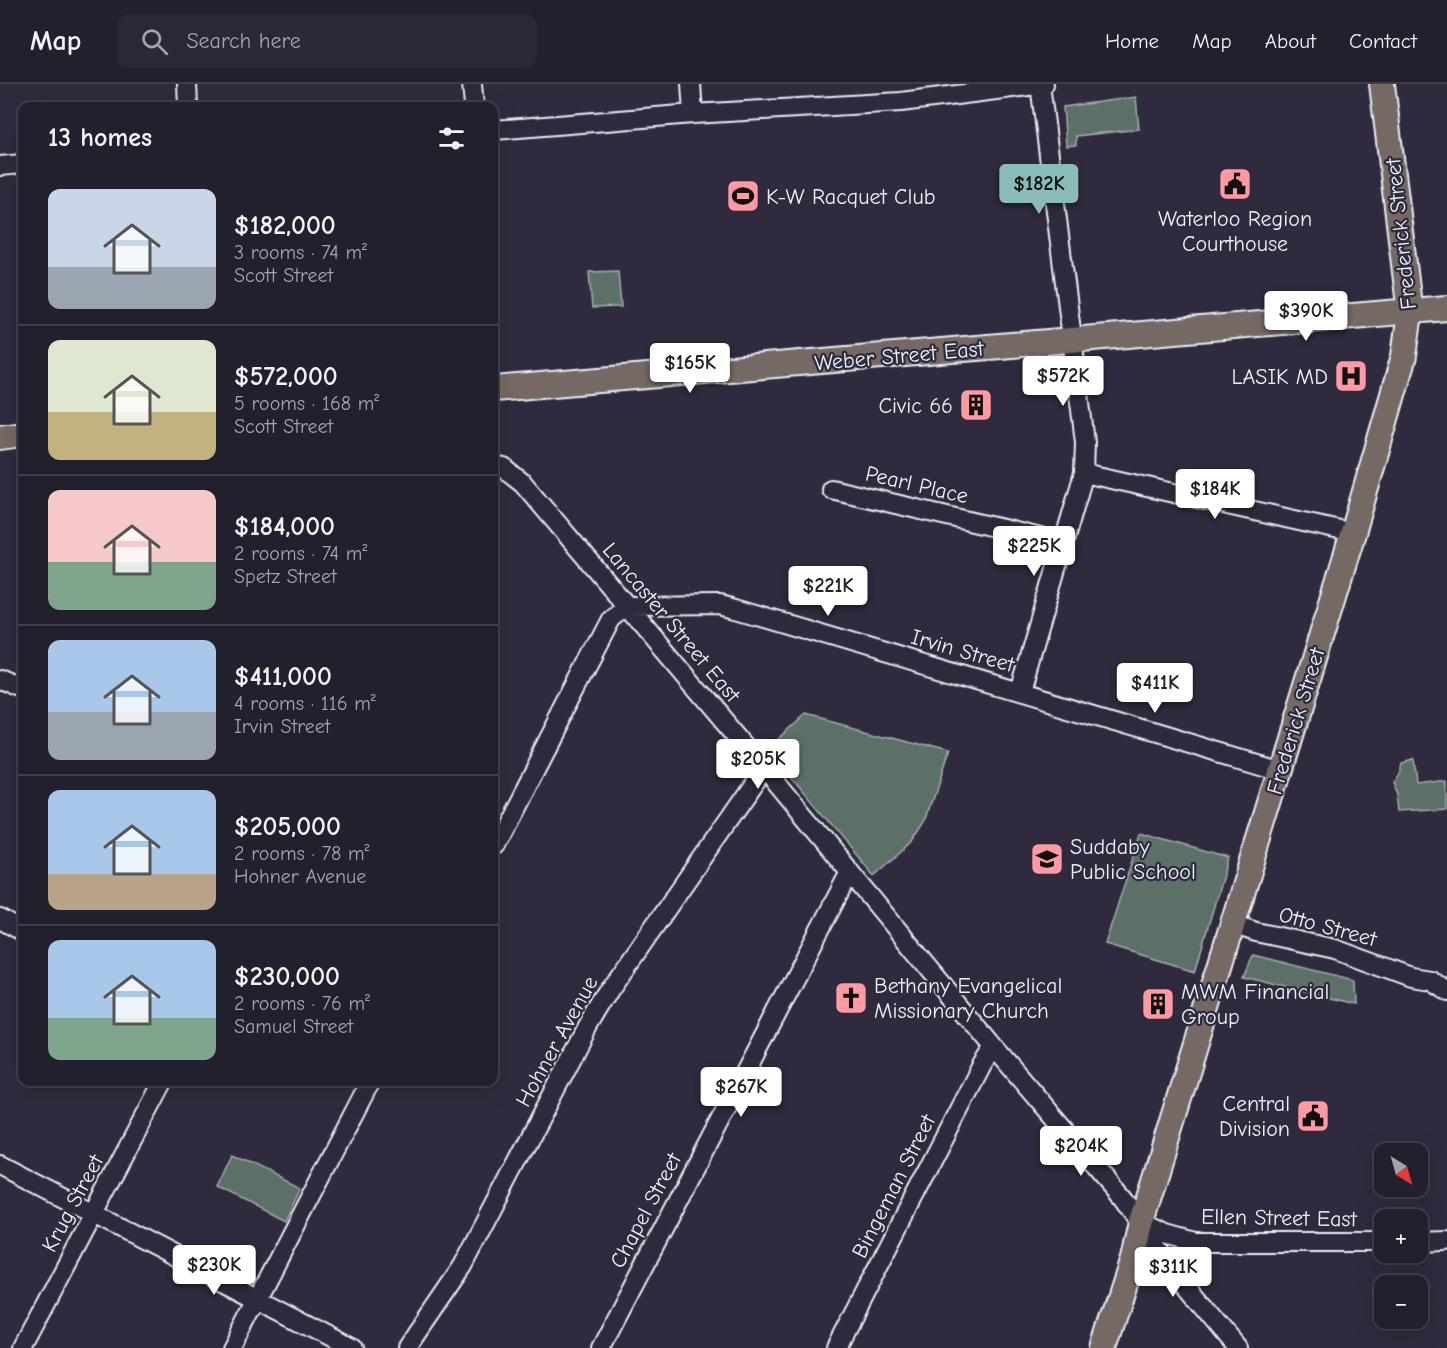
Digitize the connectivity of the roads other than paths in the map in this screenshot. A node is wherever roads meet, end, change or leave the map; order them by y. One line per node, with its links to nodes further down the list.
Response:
1 (187, 84): 6 (street)
2 (472, 84): 7 (street)
3 (691, 84): 8 (street)
4 (1041, 84): 8 (street); 14 (street)
5 (1382, 84): 13 (main road, Frederick Street)
6 (189, 102)
7 (474, 102)
8 (693, 114): 9 (street)
9 (498, 130)
10 (18, 164): 11 (street)
11 (0, 166)
12 (1447, 308): 13 (main road, Weber Street East)
13 (1410, 313): 14 (main road, Weber Street East); 21 (main road, Frederick Street)
14 (1074, 340): 15 (main road, Weber Street East); 19 (street)
15 (498, 389)
16 (18, 435): 17 (main road)
17 (0, 437)
18 (498, 467): 23 (street, Lancaster Street East)
19 (1084, 473): 21 (street); 22 (street)
20 (831, 489): 22 (street, Pearl Place)
21 (1353, 533): 28 (main road, Frederick Street)
22 (1063, 543): 26 (street)
23 (627, 606): 26 (street, Irvin Street); 27 (street, Lancaster Street East); 29 (street)
24 (0, 680): 25 (street)
25 (18, 687)
26 (1020, 692): 28 (street, Irvin Street)
27 (764, 768): 30 (street, Lancaster Street East); 52 (street, Hohner Avenue)
28 (1280, 770): 32 (main road, Frederick Street)
29 (498, 837)
30 (850, 872): 37 (street, Lancaster Street East); 53 (street, Chapel Street)
31 (0, 919): 33 (street)
32 (1232, 924): 34 (street, Otto Street); 42 (main road, Frederick Street)
33 (18, 929)
34 (1411, 976): 35 (street, Otto Street); 36 (street, Otto Street)
35 (1447, 991)
36 (1447, 998)
37 (994, 1047): 42 (street, Lancaster Street East); 54 (street, Bingeman Street)
38 (161, 1086): 41 (street, Krug Street)
39 (368, 1086): 48 (street)
40 (0, 1165): 41 (street)
41 (93, 1213): 48 (street); 49 (street, Krug Street)
42 (1141, 1222): 44 (street, Ellen Street East); 47 (street, Lancaster Street East); 55 (main road, Frederick Street)
43 (1447, 1241): 46 (street)
44 (1196, 1242): 45 (street, Ellen Street East); 47 (street)
45 (1374, 1242)
46 (1428, 1242)
47 (1179, 1277): 56 (street, Lancaster Street East)
48 (257, 1298): 50 (street); 51 (street)
49 (23, 1348)
50 (232, 1348)
51 (352, 1348)
52 (407, 1348)
53 (601, 1348)
54 (836, 1348)
55 (1104, 1348)
56 (1238, 1348)

